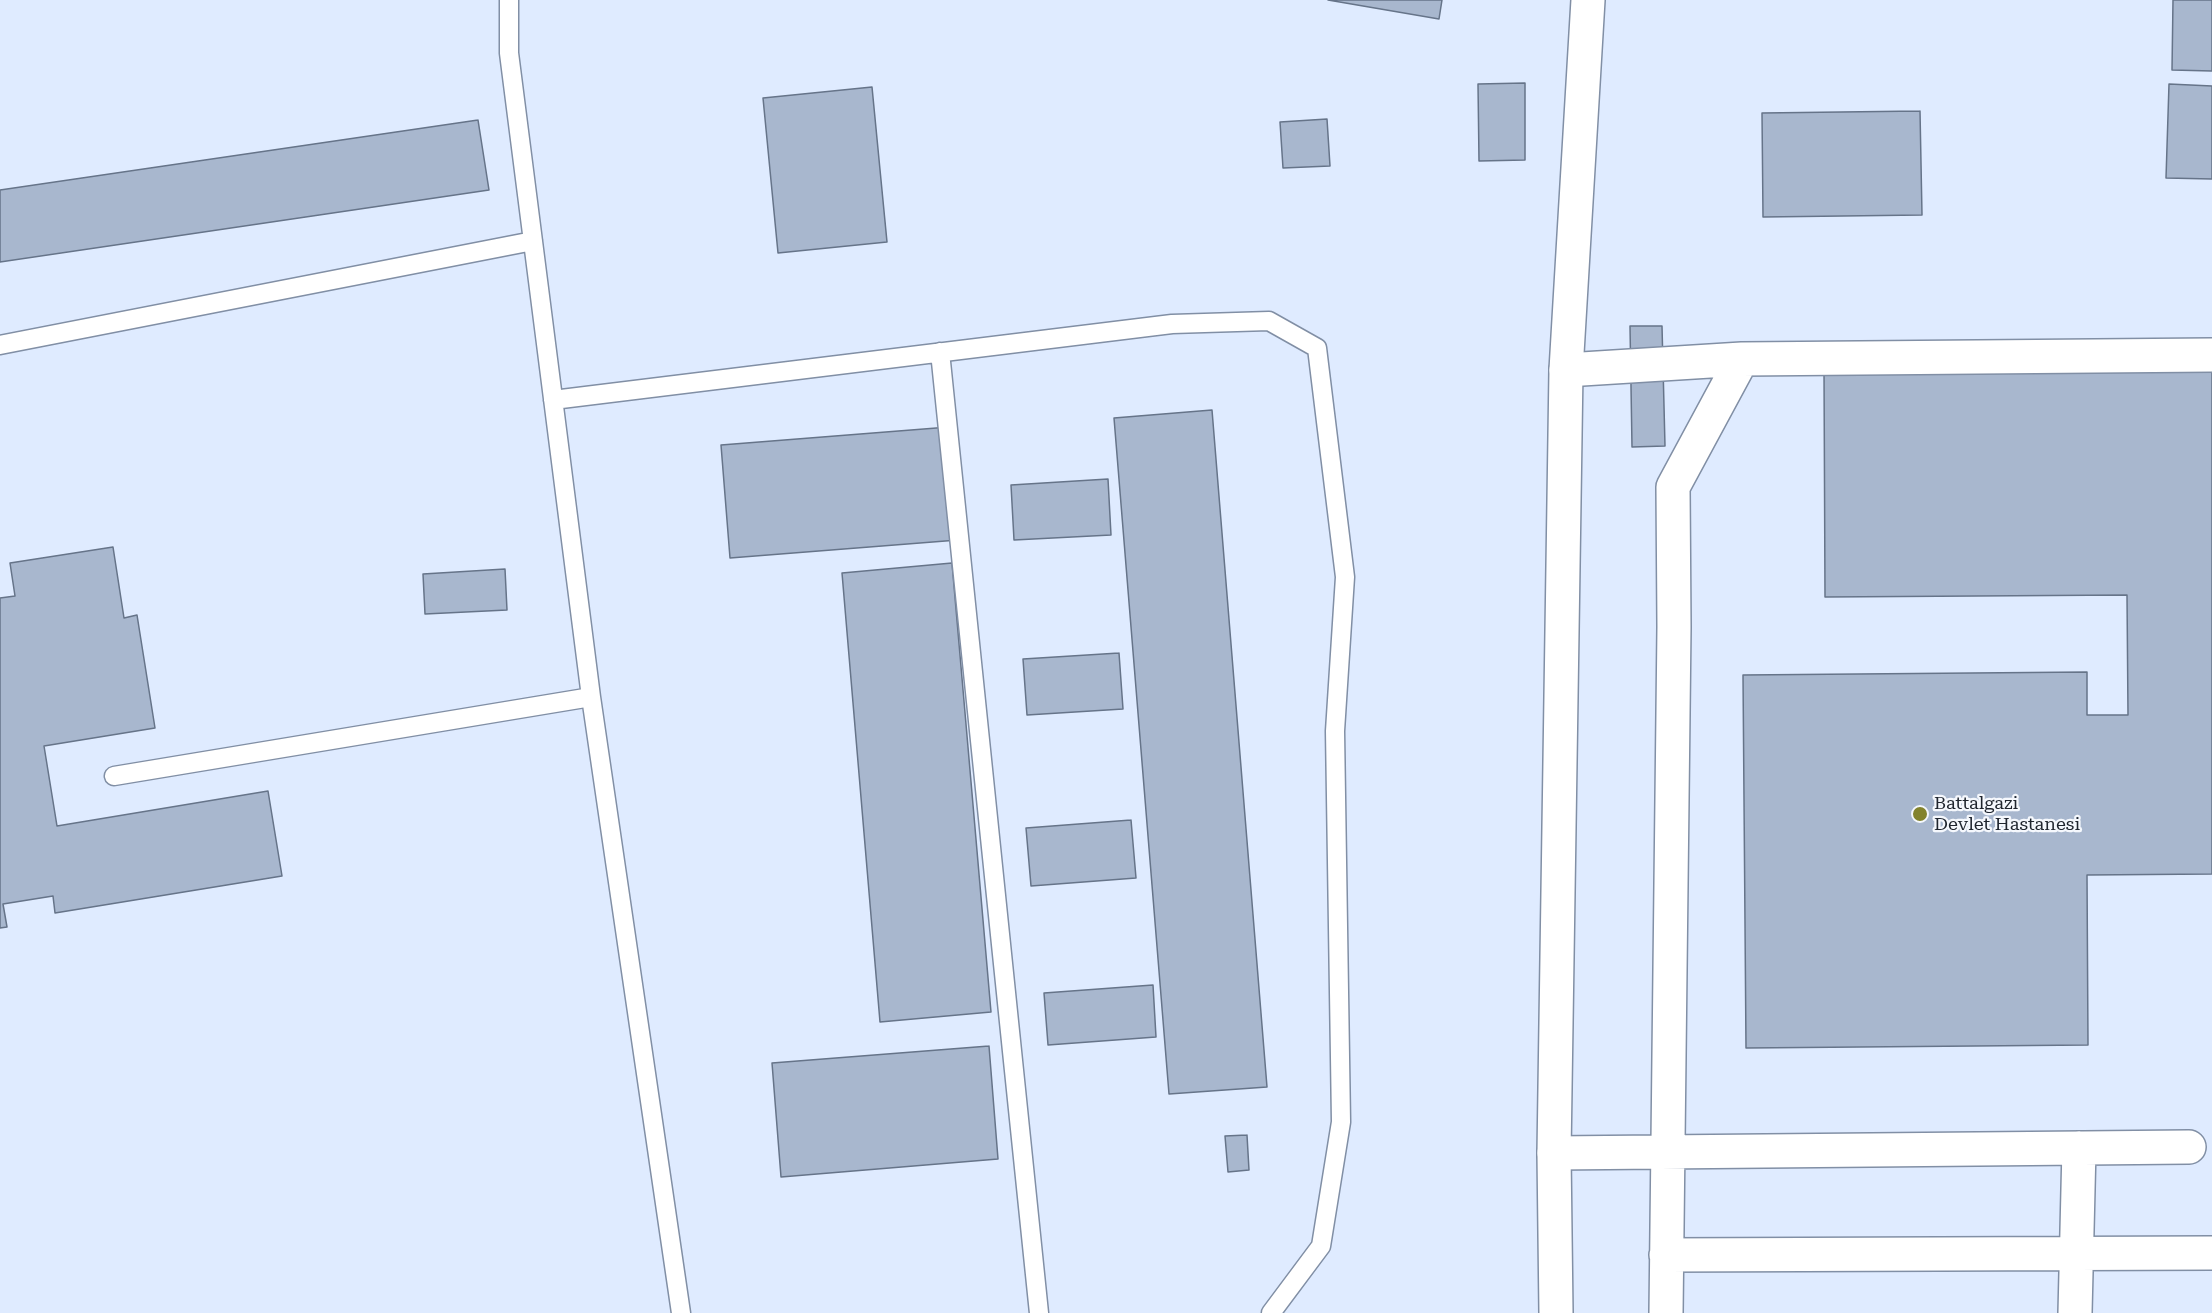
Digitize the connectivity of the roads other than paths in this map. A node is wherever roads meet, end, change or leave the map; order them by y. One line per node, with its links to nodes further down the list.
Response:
1 (509, 0): 3 (lane)
2 (1588, 0): 8 (street)
3 (533, 241): 4 (lane); 9 (lane)
4 (0, 345)
5 (940, 352): 9 (lane); 20 (lane); 21 (lane)
6 (2212, 355): 7 (street)
7 (1742, 359): 8 (street); 14 (street)
8 (1566, 370): 15 (street)
9 (553, 400): 10 (lane)
10 (591, 698): 11 (lane); 19 (lane)
11 (114, 776)
12 (2189, 1147): 13 (street)
13 (2079, 1148): 14 (street); 17 (street)
14 (1667, 1152): 15 (street); 18 (street)
15 (1554, 1153): 22 (street)
16 (2212, 1253): 17 (street)
17 (2076, 1254): 18 (street); 24 (street)
18 (1666, 1255): 23 (street)
19 (681, 1313)
20 (1039, 1313)
21 (1271, 1313)
22 (1556, 1313)
23 (1666, 1313)
24 (2075, 1313)

